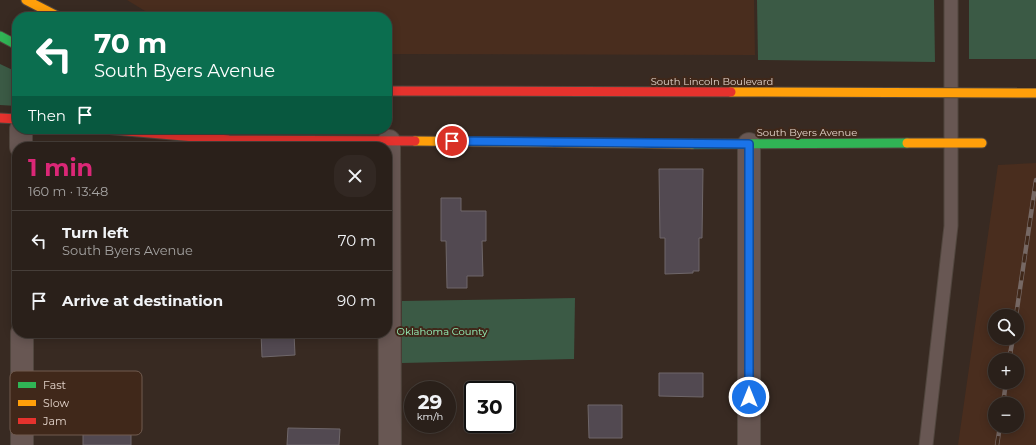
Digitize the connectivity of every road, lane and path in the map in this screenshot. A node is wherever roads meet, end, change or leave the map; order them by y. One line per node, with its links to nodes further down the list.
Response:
1 (26, 0): 3 (street)
2 (951, 0): 12 (lane)
3 (49, 12)
4 (0, 36): 5 (street)
5 (12, 42)
6 (392, 91): 7 (street, South Lincoln Boulevard, bridge)
7 (1036, 93)
8 (0, 118): 9 (street)
9 (12, 119)
10 (161, 134): 11 (street, South Byers Avenue)
11 (389, 141): 14 (street, South Byers Avenue)
12 (952, 143): 13 (street, South Byers Avenue); 14 (street, South Byers Avenue); 20 (lane)
13 (982, 143)
14 (749, 144): 19 (street)
15 (22, 338): 17 (street)
16 (390, 338): 18 (street)
17 (22, 371)
18 (390, 445)
19 (749, 445)
20 (926, 445)

